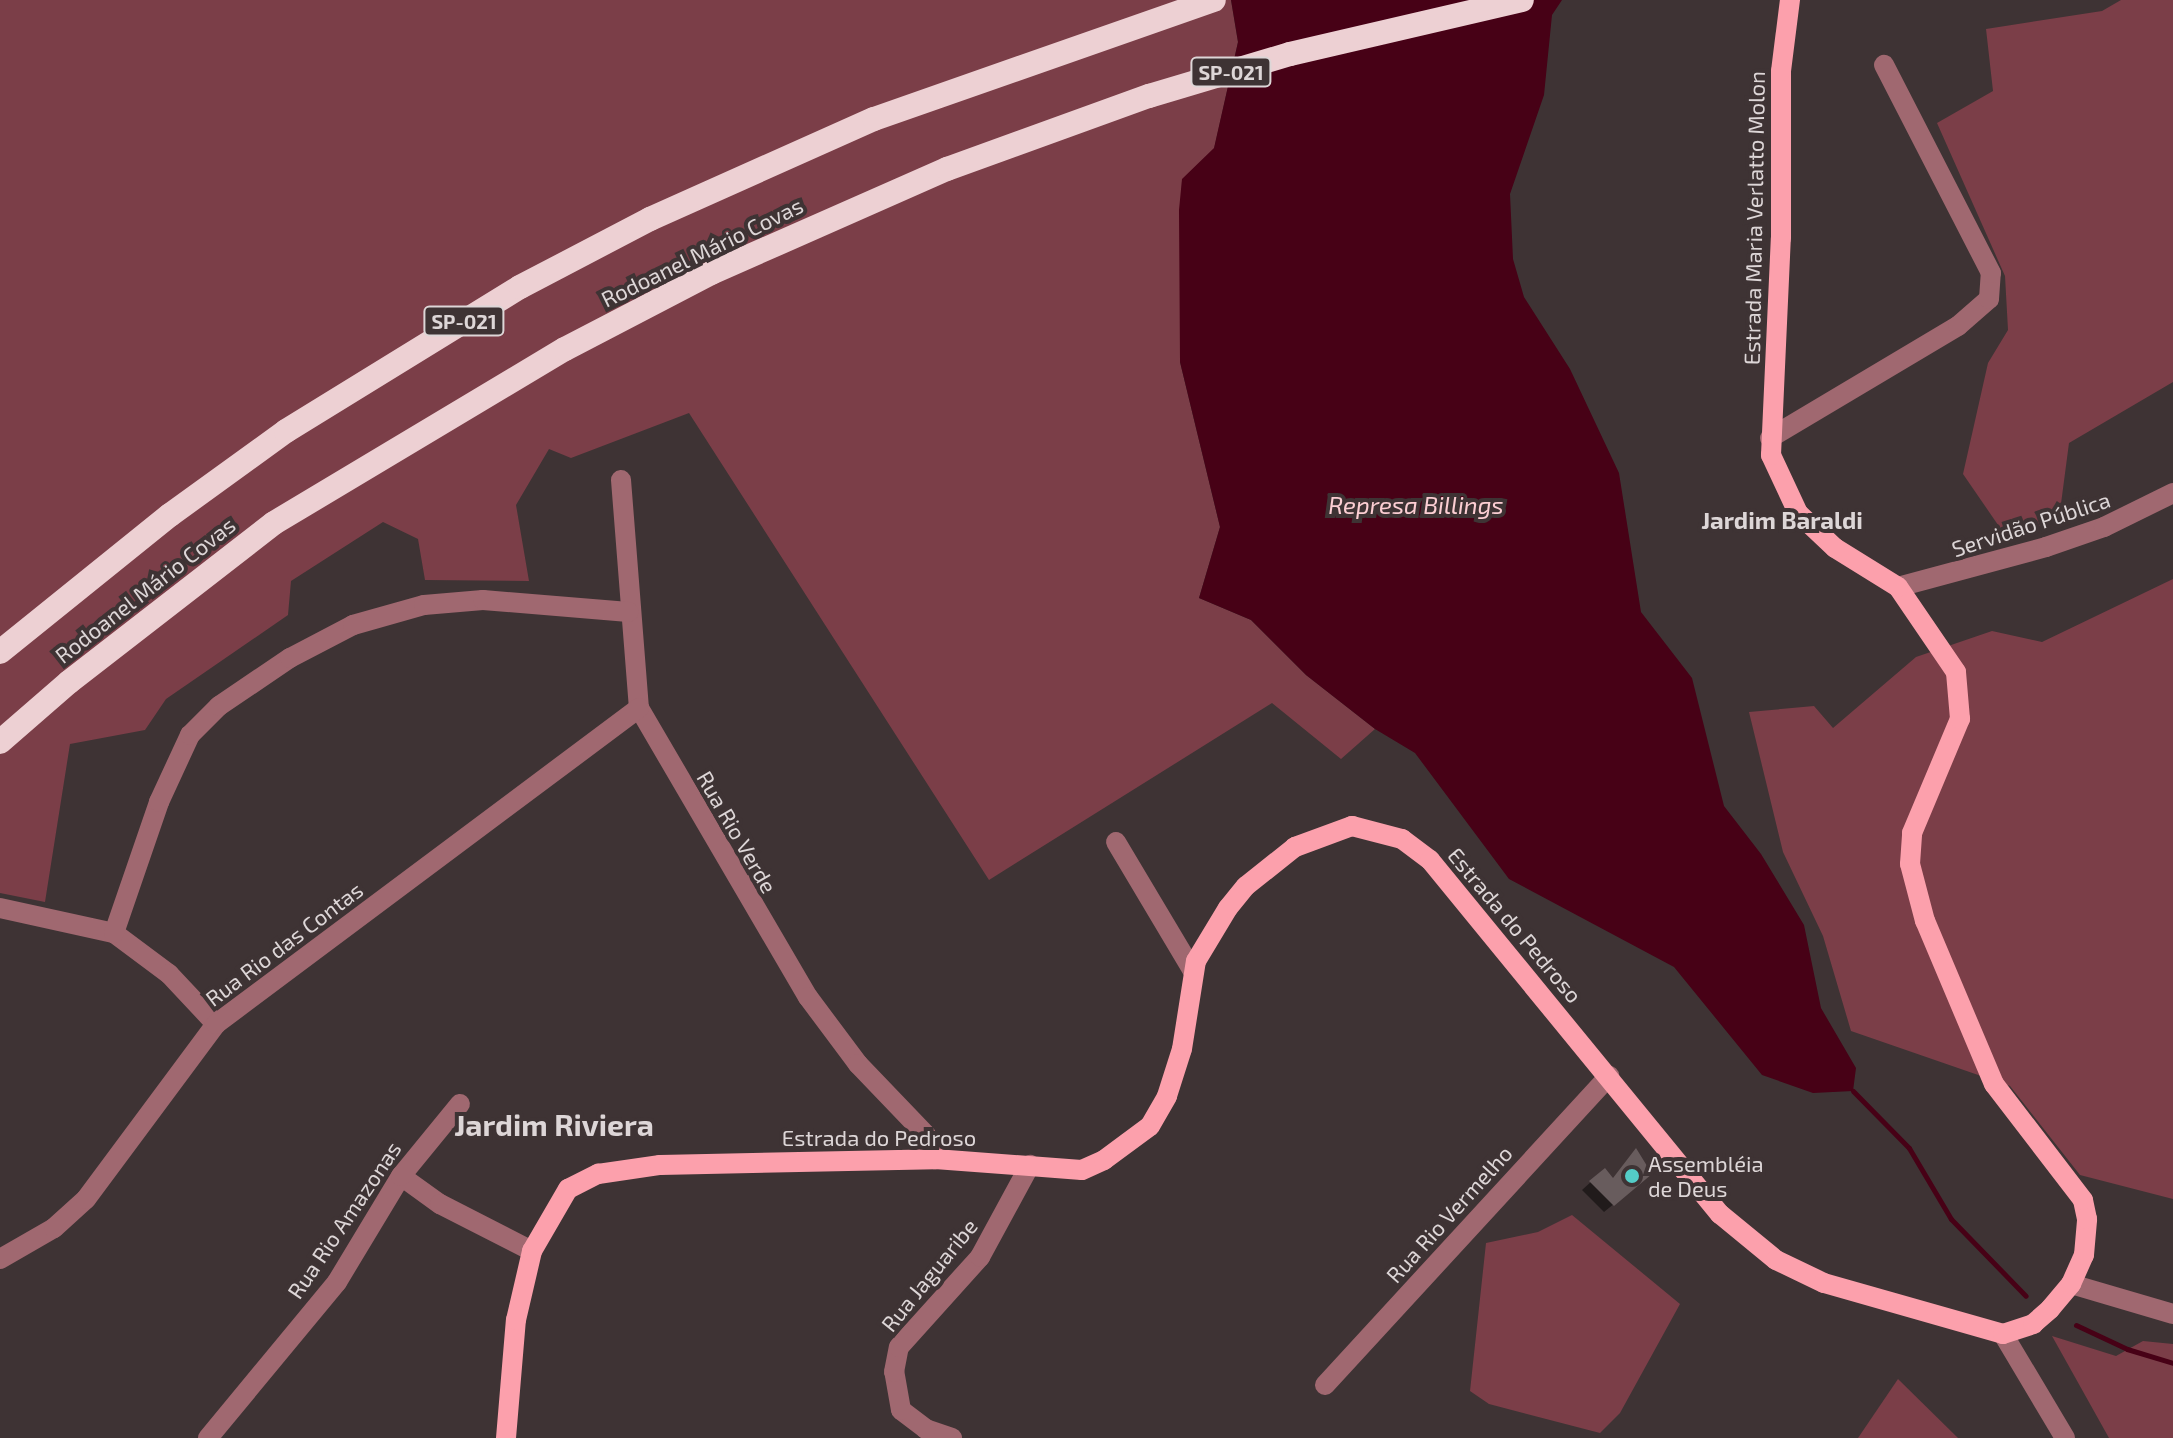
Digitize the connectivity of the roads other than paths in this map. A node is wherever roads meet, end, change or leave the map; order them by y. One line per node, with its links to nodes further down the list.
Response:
1 (1214, 0): 10 (highway, Rodoanel Mário Covas / SP-021)
2 (1522, 0): 12 (highway, Rodoanel Mário Covas / SP-021)
3 (1790, 0): 5 (main road, Estrada Maria Verlatto Molon)
4 (1884, 65): 5 (street)
5 (1770, 438): 8 (main road, Estrada Maria Verlatto Molon)
6 (621, 480): 9 (street, Rua Rio Verde)
7 (2173, 493): 8 (street, Servidão Pública)
8 (1898, 587): 25 (main road)
9 (629, 612): 11 (street, Rua Rio Verde); 15 (street)
10 (0, 652)
11 (639, 708): 17 (street, Rua Rio das Contas); 20 (street, Rua Rio Verde)
12 (0, 742)
13 (1116, 842): 16 (street)
14 (0, 908): 15 (street)
15 (114, 933): 17 (street)
16 (1193, 971): 18 (main road, Estrada do Pedroso); 21 (main road, Estrada do Pedroso)
17 (216, 1024): 24 (street, Rua Rio das Contas)
18 (1609, 1076): 27 (main road, Estrada do Pedroso); 28 (street, Rua Rio Vermelho)
19 (460, 1104): 22 (street, Rua Rio Amazonas)
20 (935, 1159): 21 (main road, Estrada do Pedroso); 23 (main road, Estrada do Pedroso)
21 (1030, 1165): 31 (street, Rua Jaguaribe)
22 (401, 1176): 23 (street); 29 (street, Rua Rio Amazonas)
23 (532, 1251): 30 (main road, Estrada do Pedroso)
24 (0, 1259)
25 (2071, 1284): 26 (street); 27 (main road)
26 (2173, 1314)
27 (2003, 1334): 32 (street)
28 (1325, 1385)
29 (208, 1438)
30 (506, 1438)
31 (952, 1438)
32 (2065, 1438)

